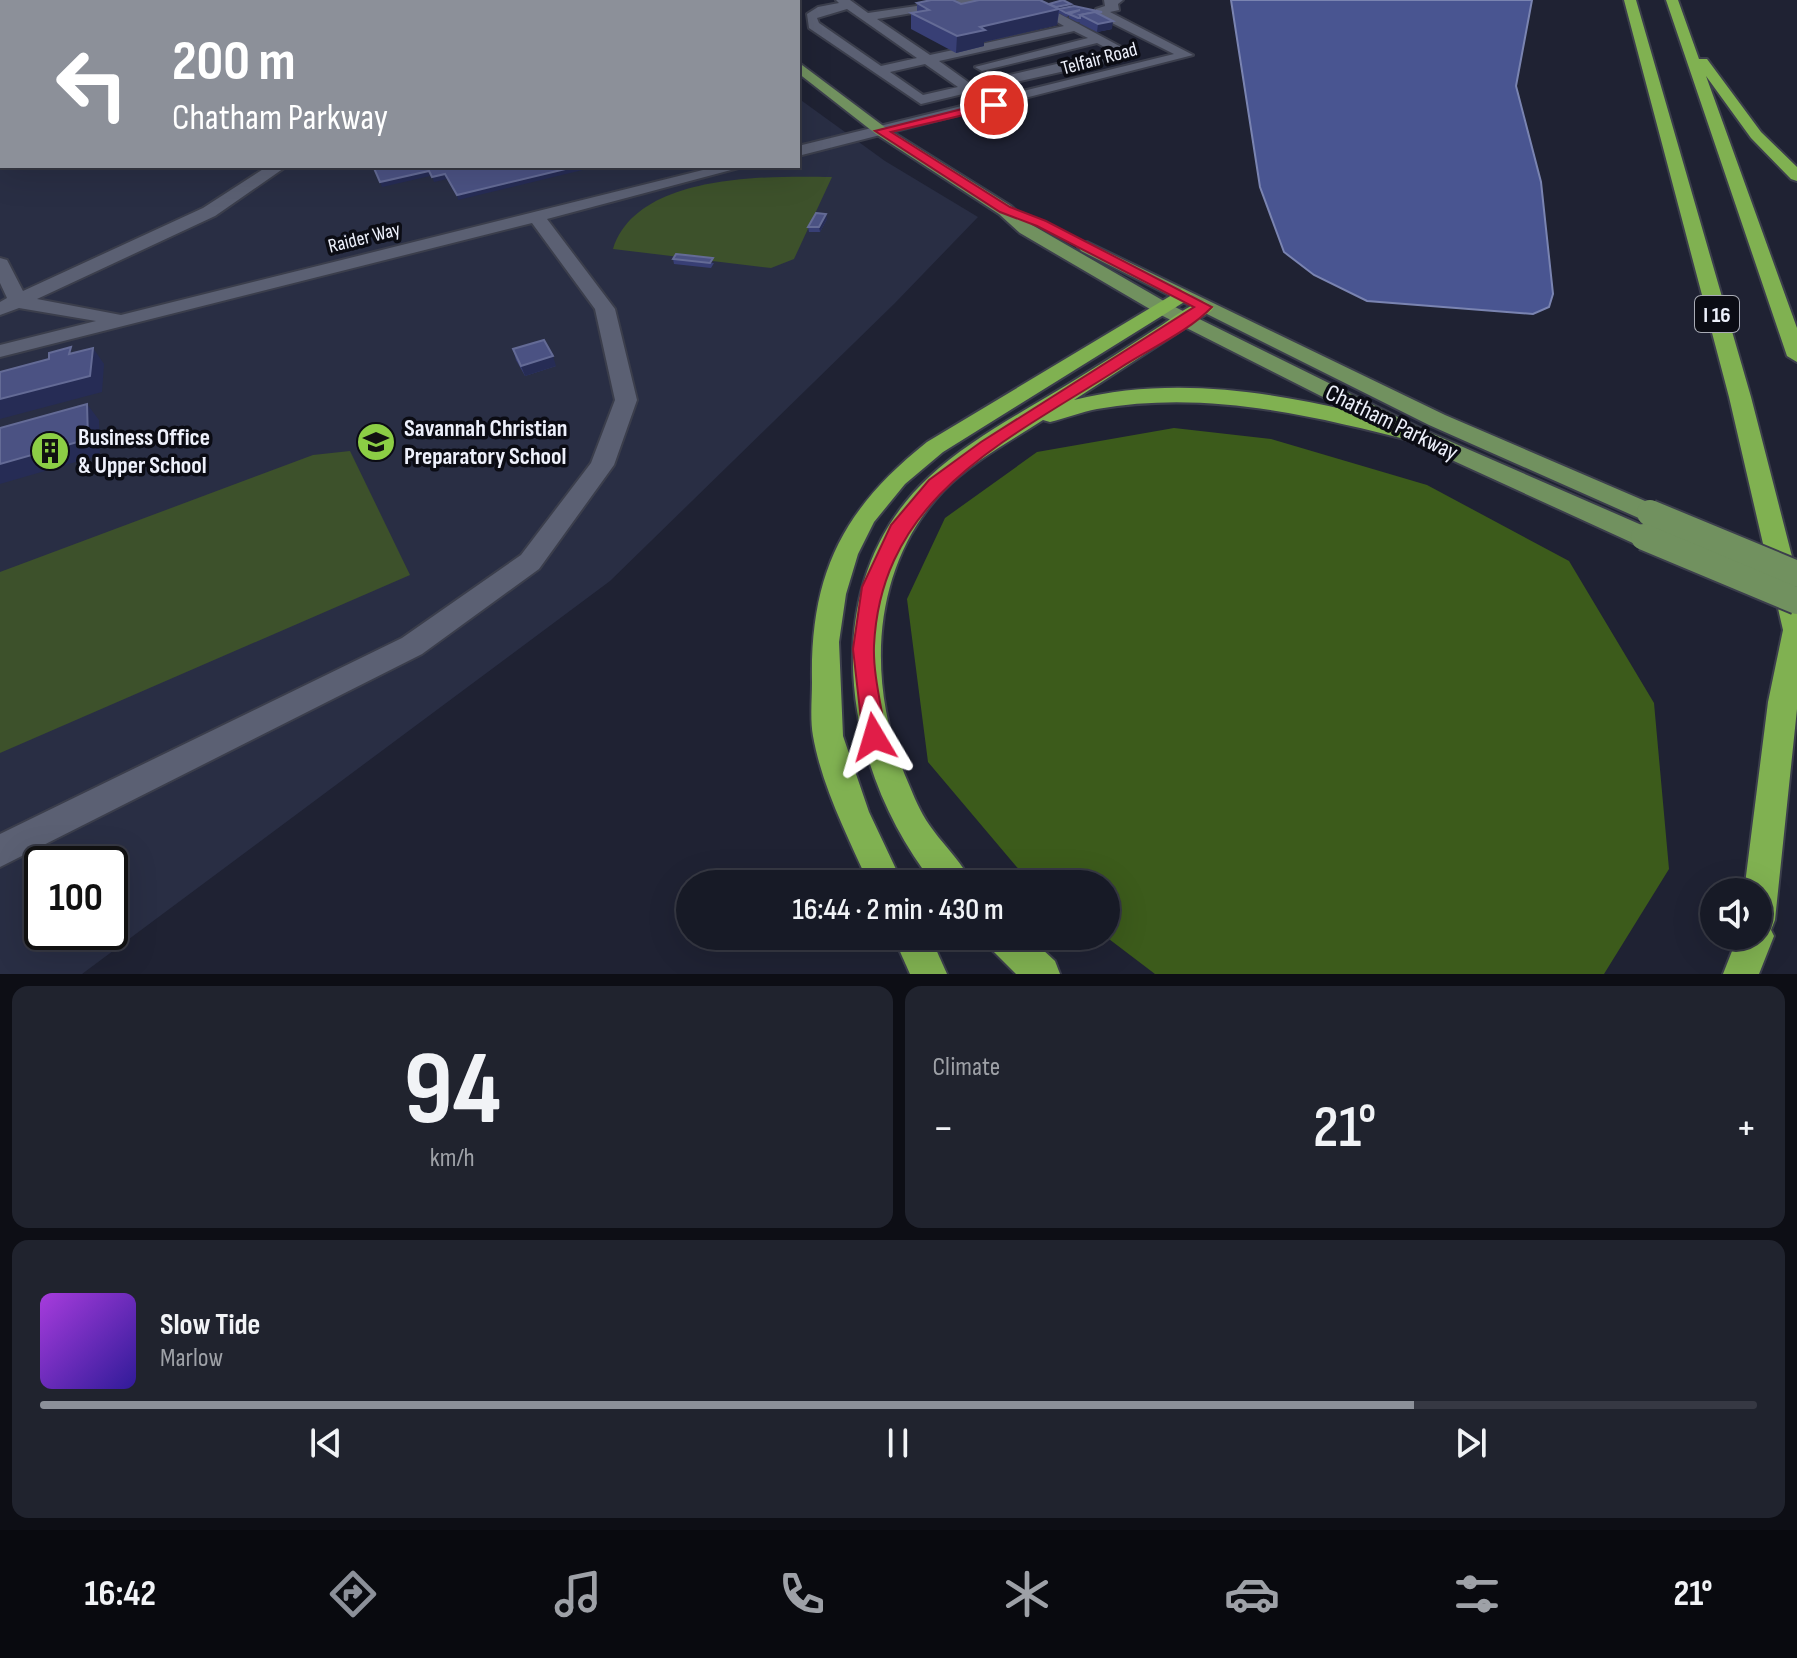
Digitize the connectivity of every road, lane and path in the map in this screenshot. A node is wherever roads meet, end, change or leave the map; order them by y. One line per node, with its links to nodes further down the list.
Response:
1 (982, 0): 7 (street)
2 (1025, 0): 8 (street)
3 (1630, 0): 40 (highway, I 16)
4 (1672, 0): 9 (highway, I 16)
5 (1110, 1): 16 (street, Telfair Road)
6 (845, 2): 7 (street); 19 (street)
7 (865, 17): 14 (street)
8 (1075, 27): 10 (street); 13 (street)
9 (1684, 35): 27 (highway); 34 (highway, I 16)
10 (1100, 39): 11 (street); 12 (street)
11 (1067, 47): 15 (street); 17 (street)
12 (1124, 52): 15 (street); 16 (street)
13 (959, 53): 14 (street); 17 (street)
14 (925, 60): 19 (street); 21 (street)
15 (1090, 60): 20 (street)
16 (1148, 65): 22 (street, Telfair Road)
17 (982, 67): 20 (street)
18 (800, 68): 23 (main road, Chatham Parkway)
19 (878, 71): 21 (street)
20 (1002, 80): 21 (street)
21 (971, 90): 22 (street)
22 (994, 105): 23 (street, Telfair Road)
23 (881, 131): 24 (street); 31 (main road, Chatham Parkway)
24 (800, 151)
25 (276, 168): 30 (street)
26 (730, 168): 28 (street, Raider Way)
27 (1797, 176)
28 (536, 216): 32 (street, Raider Way); 41 (street)
29 (0, 264): 30 (street)
30 (10, 306): 32 (street)
31 (1183, 308): 35 (main road, Chatham Parkway); 36 (highway); 37 (main road, Chatham Parkway); 42 (highway)
32 (123, 320): 33 (street, Raider Way)
33 (0, 351)
34 (1797, 356)
35 (1416, 435): 36 (highway); 37 (main road, Chatham Parkway)
36 (987, 446): 43 (highway)
37 (1647, 525): 38 (main road, Chatham Parkway, bridge); 39 (main road, Chatham Parkway, bridge)
38 (1797, 574)
39 (1797, 601)
40 (1797, 630): 44 (highway)
41 (0, 851)
42 (880, 870)
43 (944, 870)
44 (1763, 878)
45 (918, 950): 48 (highway)
46 (1017, 950): 49 (highway)
47 (1750, 950): 50 (highway)
48 (929, 974)
49 (1042, 974)
50 (1741, 974)

